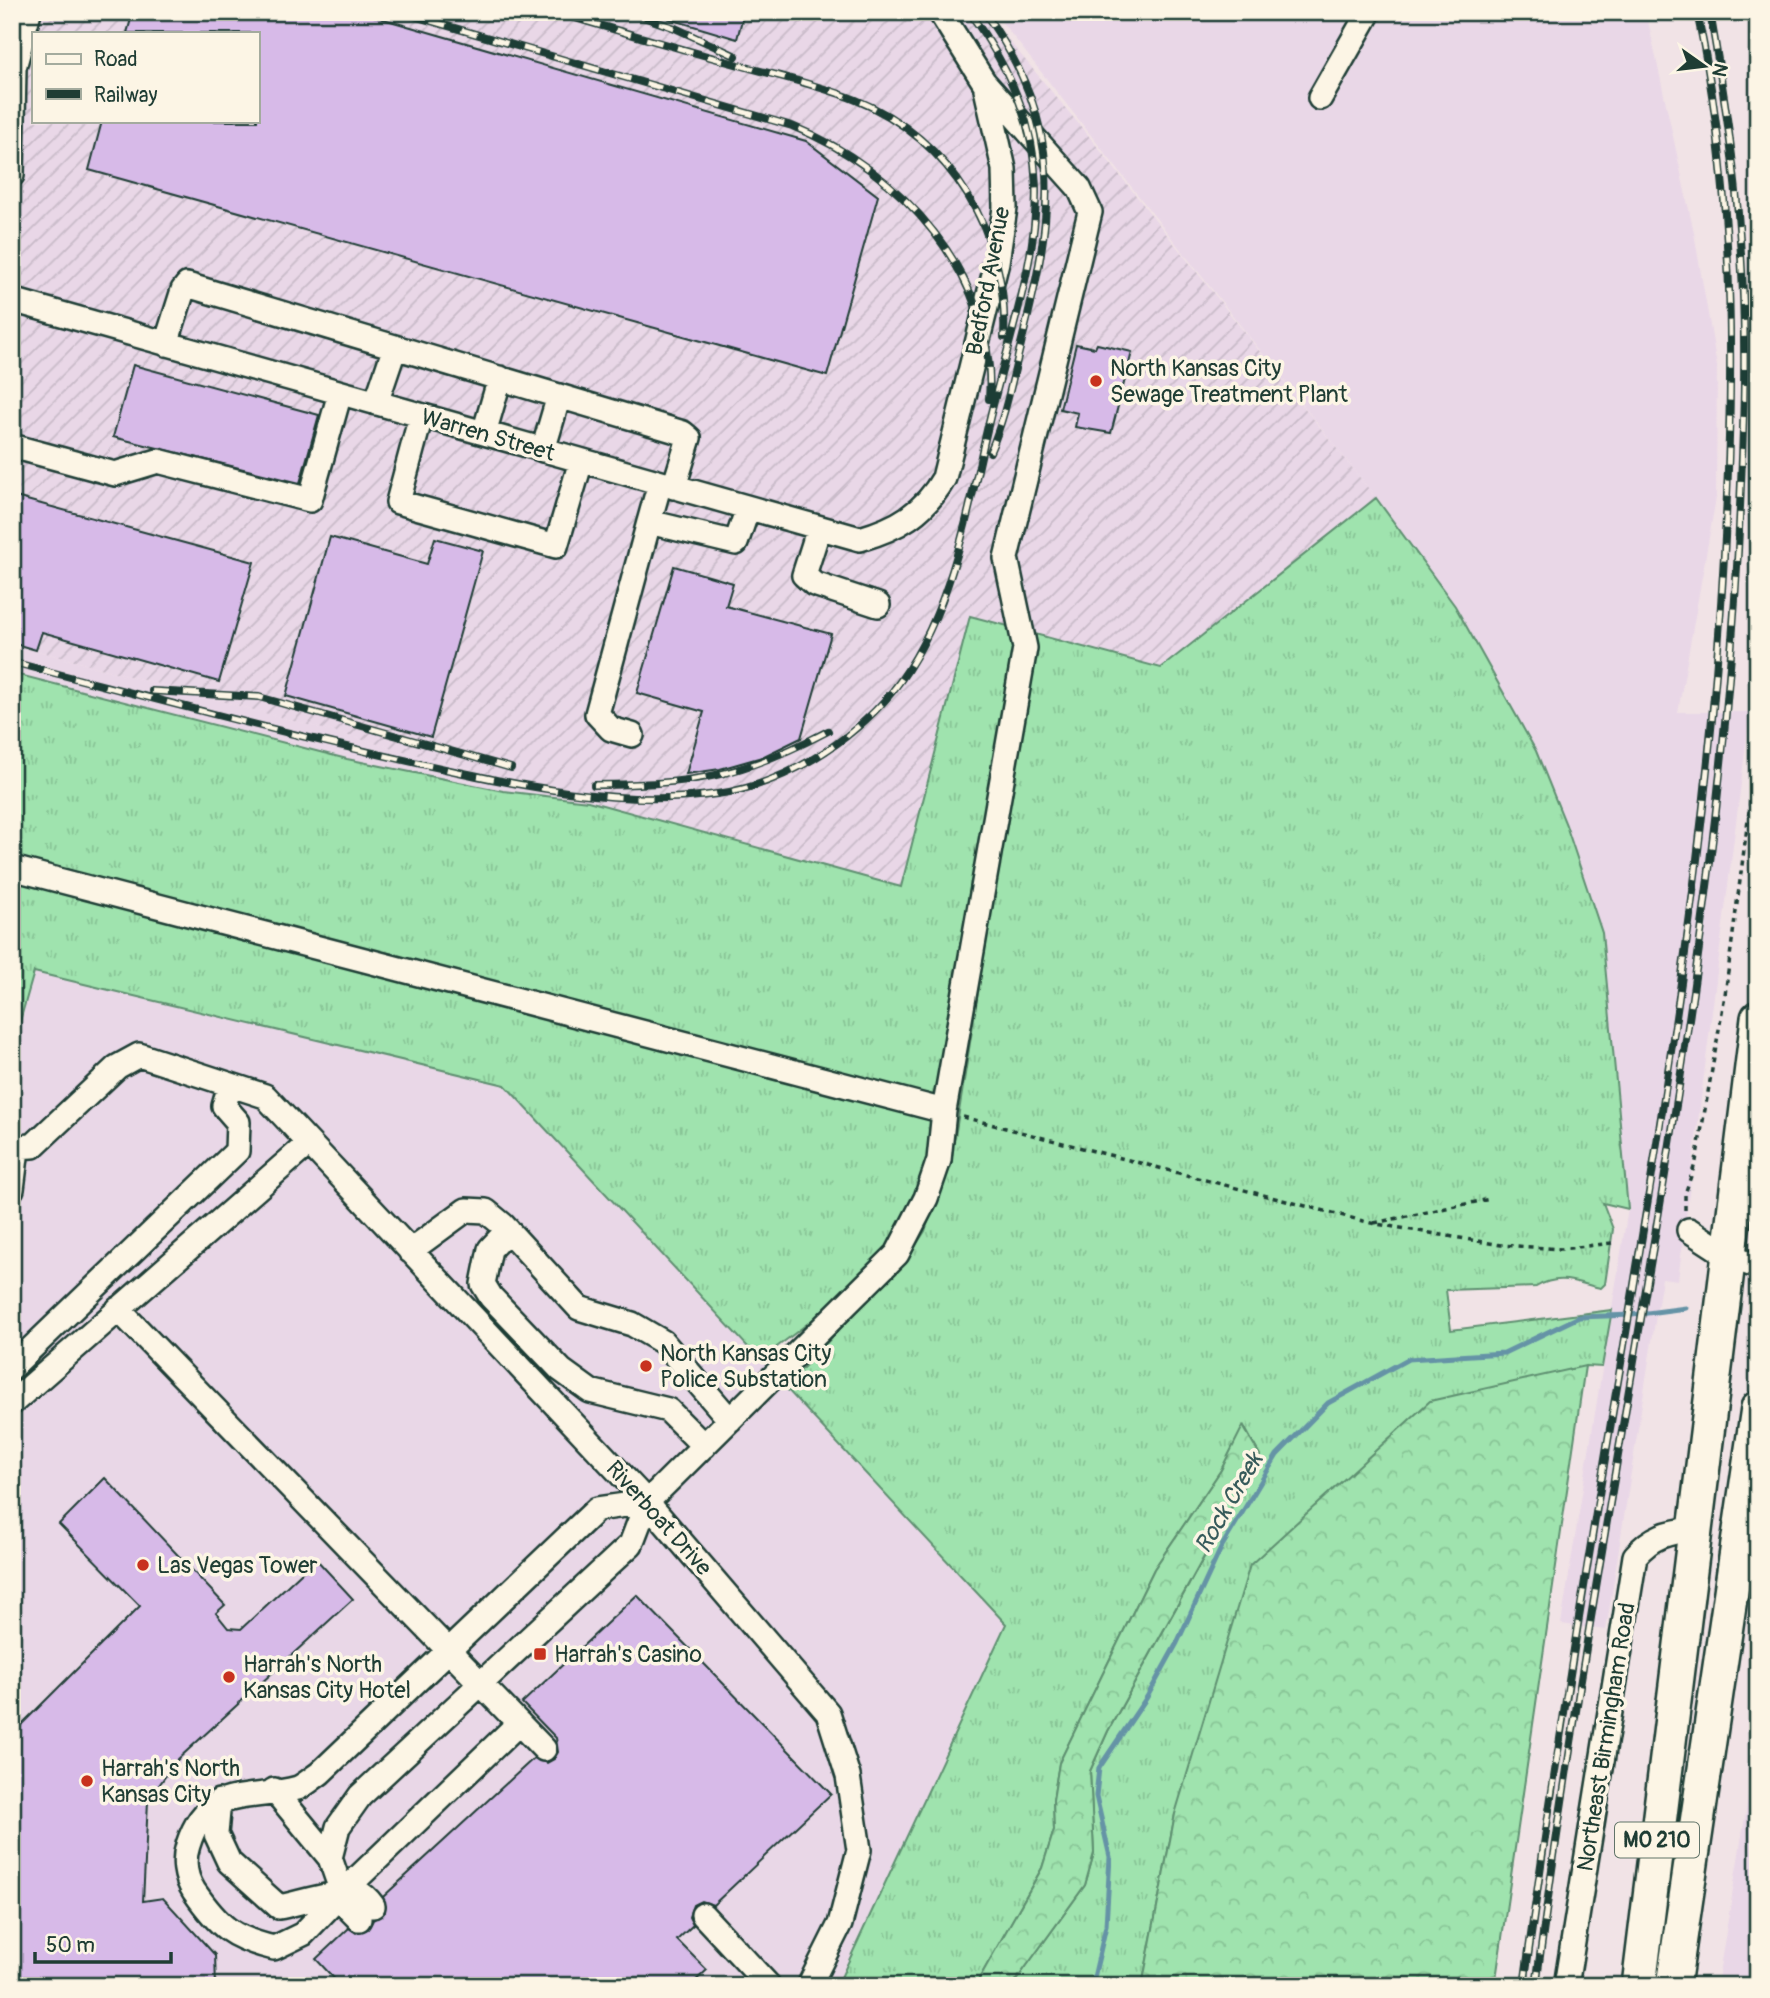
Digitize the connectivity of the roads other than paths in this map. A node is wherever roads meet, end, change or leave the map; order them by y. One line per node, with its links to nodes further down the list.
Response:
1 (29, 12): 6 (street)
2 (940, 12): 4 (street)
3 (1369, 12): 5 (street)
4 (984, 82): 19 (street, Bedford Avenue); 29 (street)
5 (1320, 99)
6 (12, 175)
7 (12, 300): 8 (street, Warren Street)
8 (166, 344): 9 (street); 11 (street, Warren Street)
9 (395, 347): 10 (street); 13 (street)
10 (500, 378): 12 (street); 15 (street)
11 (340, 393): 13 (street, Warren Street); 16 (street)
12 (559, 396): 17 (street); 20 (street)
13 (376, 403): 14 (street, Warren Street)
14 (421, 416): 15 (street, Warren Street); 18 (street)
15 (484, 433): 17 (street, Warren Street)
16 (12, 446)
17 (543, 450): 18 (street, Warren Street)
18 (581, 461): 20 (street, Warren Street)
19 (944, 478): 23 (street, Warren Street)
20 (667, 485): 21 (street, Warren Street); 22 (street)
21 (748, 508): 22 (street); 23 (street, Warren Street)
22 (649, 522): 25 (street)
23 (819, 528): 24 (street)
24 (878, 605)
25 (632, 735)
26 (12, 869): 29 (street)
27 (1758, 1018): 36 (highway, MO 210)
28 (230, 1085): 30 (street, Riverboat Drive); 31 (street, Riverboat Drive); 38 (street)
29 (944, 1111): 41 (street)
30 (309, 1143): 35 (street, Riverboat Drive); 37 (street)
31 (14, 1148): 32 (street)
32 (12, 1189)
33 (508, 1230): 35 (street); 41 (street); 42 (street)
34 (1689, 1230): 36 (street)
35 (410, 1251): 43 (street, Riverboat Drive)
36 (1743, 1261): 44 (highway, MO 210)
37 (118, 1309): 39 (street); 45 (street)
38 (12, 1367)
39 (12, 1403)
40 (1758, 1408): 59 (highway, MO 210)
41 (730, 1420): 42 (street)
42 (704, 1446): 43 (street)
43 (647, 1502): 45 (street); 46 (street); 56 (street, Riverboat Drive)
44 (1694, 1529): 57 (street, Northeast Birmingham Road); 58 (highway, MO 210)
45 (448, 1651): 46 (street); 49 (street)
46 (481, 1684): 47 (street); 51 (street)
47 (519, 1723): 48 (street); 52 (street)
48 (544, 1749)
49 (274, 1790): 50 (street); 51 (street)
50 (219, 1801): 52 (street); 52 (street)
51 (330, 1858): 52 (street)
52 (344, 1891): 53 (street)
53 (366, 1912)
54 (703, 1915): 55 (street)
55 (769, 1986)
56 (809, 1986)
57 (1566, 1986)
58 (1639, 1986)
59 (1673, 1986)

